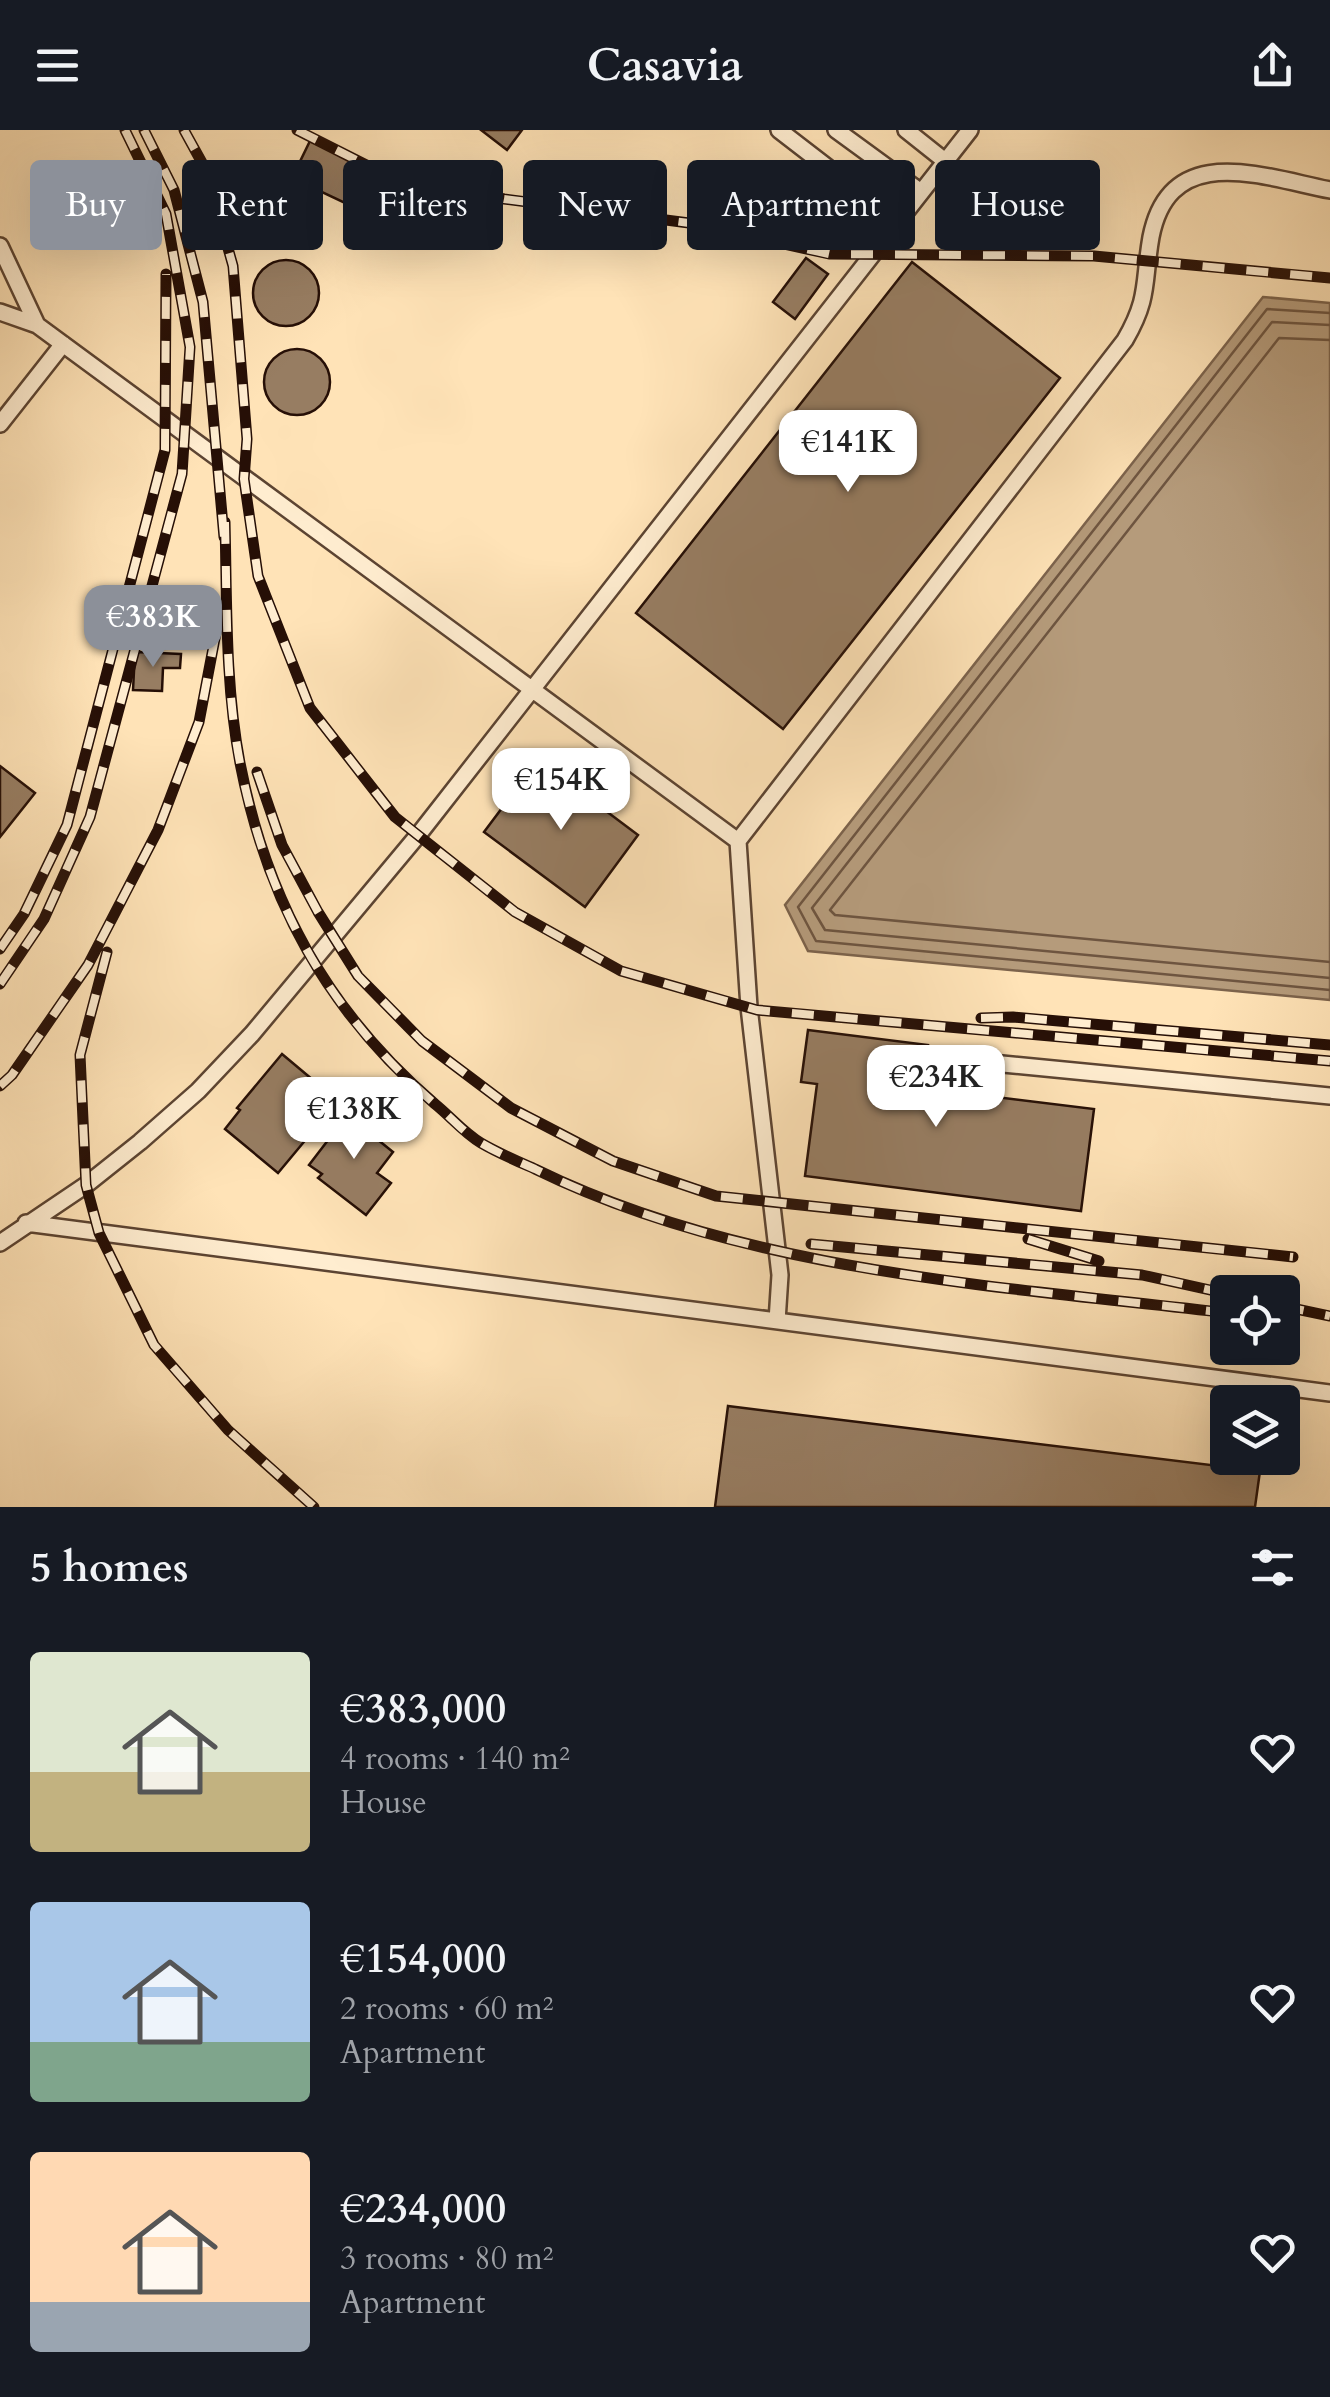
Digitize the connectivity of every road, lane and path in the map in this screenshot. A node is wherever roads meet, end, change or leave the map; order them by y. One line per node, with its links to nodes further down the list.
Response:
1 (779, 130): 5 (lane)
2 (836, 130): 10 (lane)
3 (906, 130): 6 (lane)
4 (970, 130): 7 (lane)
5 (818, 160)
6 (944, 160)
7 (946, 160)
8 (935, 173): 10 (lane)
9 (1330, 190): 19 (lane)
10 (920, 192): 11 (lane)
11 (915, 199)
12 (0, 246): 15 (lane)
13 (875, 250): 18 (lane)
14 (0, 312): 15 (lane)
15 (37, 326): 16 (lane)
16 (63, 344): 17 (lane); 18 (lane)
17 (0, 424)
18 (533, 687): 19 (lane); 22 (lane)
19 (738, 840): 24 (lane)
20 (982, 1062): 21 (lane)
21 (1330, 1096)
22 (26, 1224): 23 (lane); 24 (lane)
23 (0, 1243)
24 (777, 1321): 25 (lane)
25 (1330, 1393)

